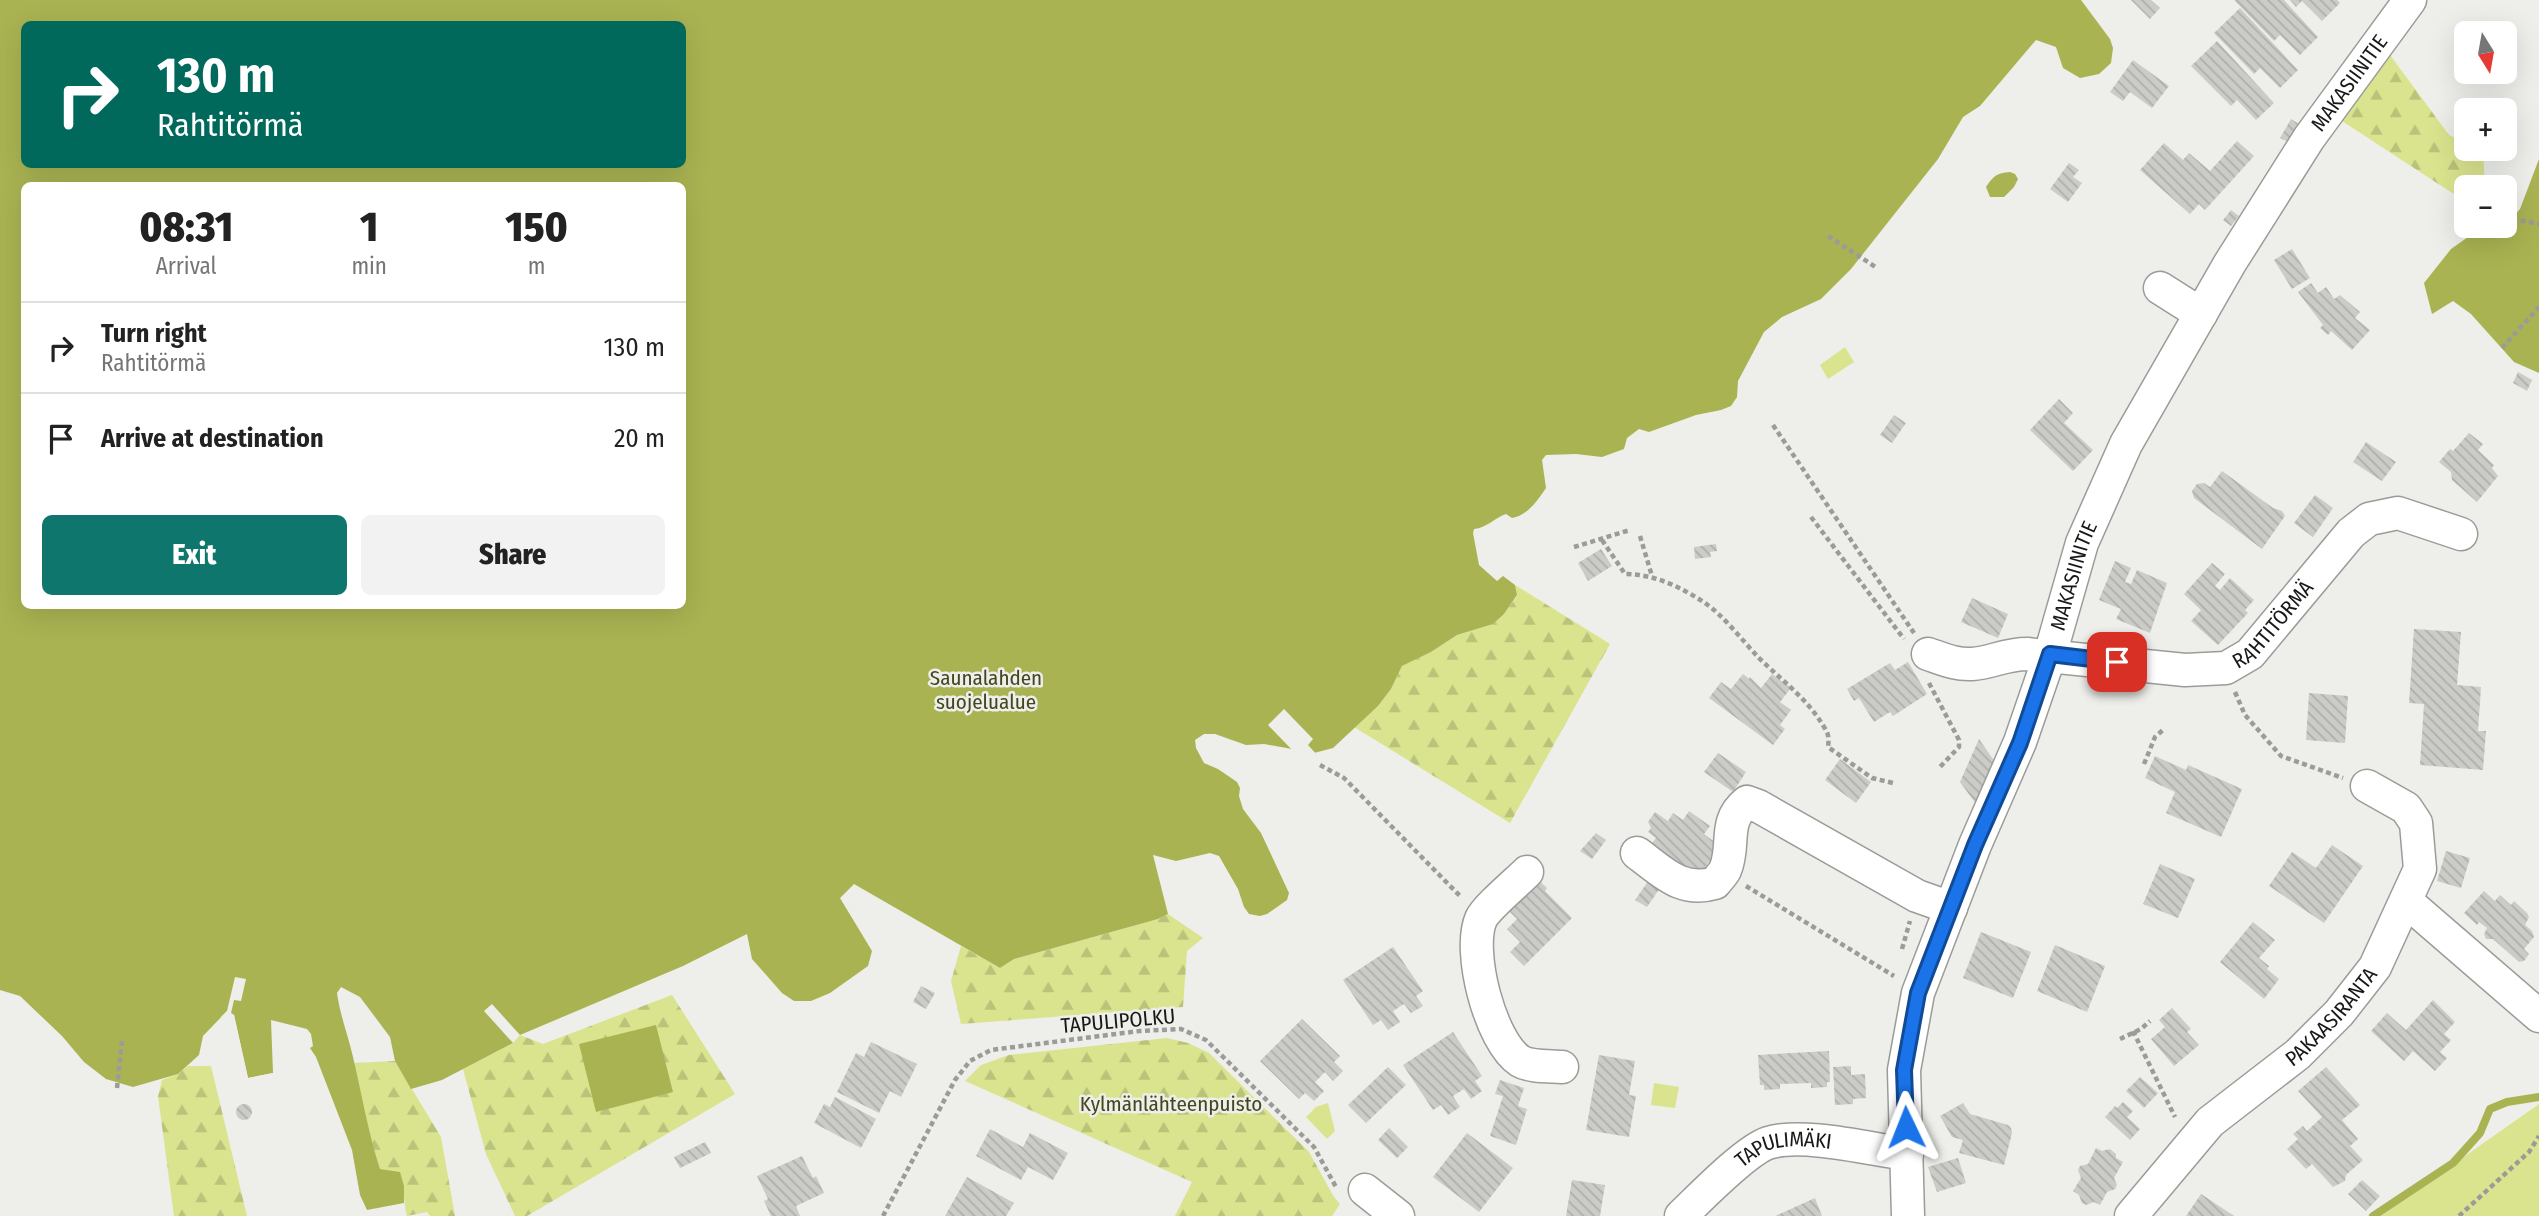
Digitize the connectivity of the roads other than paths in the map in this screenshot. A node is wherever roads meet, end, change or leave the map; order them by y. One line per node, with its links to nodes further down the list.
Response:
1 (2410, 0): 3 (street, MAKASIINITIE)
2 (2160, 288): 3 (street)
3 (2201, 313): 5 (street, MAKASIINITIE)
4 (2461, 534): 5 (street, RAHTITÖRMÄ)
5 (2050, 654): 6 (street, RAHTITÖRMÄ); 11 (street, MAKASIINITIE)
6 (1922, 661)
7 (2367, 786): 10 (street, PAKAASIRANTA)
8 (1637, 853): 11 (street)
9 (1527, 873): 13 (street)
10 (2406, 901): 12 (street); 19 (street, PAKAASIRANTA)
11 (1951, 908): 14 (street, MAKASIINITIE)
12 (2539, 1016)
13 (1562, 1067)
14 (1907, 1154): 17 (street, TAPULIMÄKI); 18 (street, MAKASIINITIE)
15 (1352, 1192): 16 (street)
16 (1398, 1216)
17 (1681, 1216)
18 (1908, 1216)
19 (2131, 1216)

